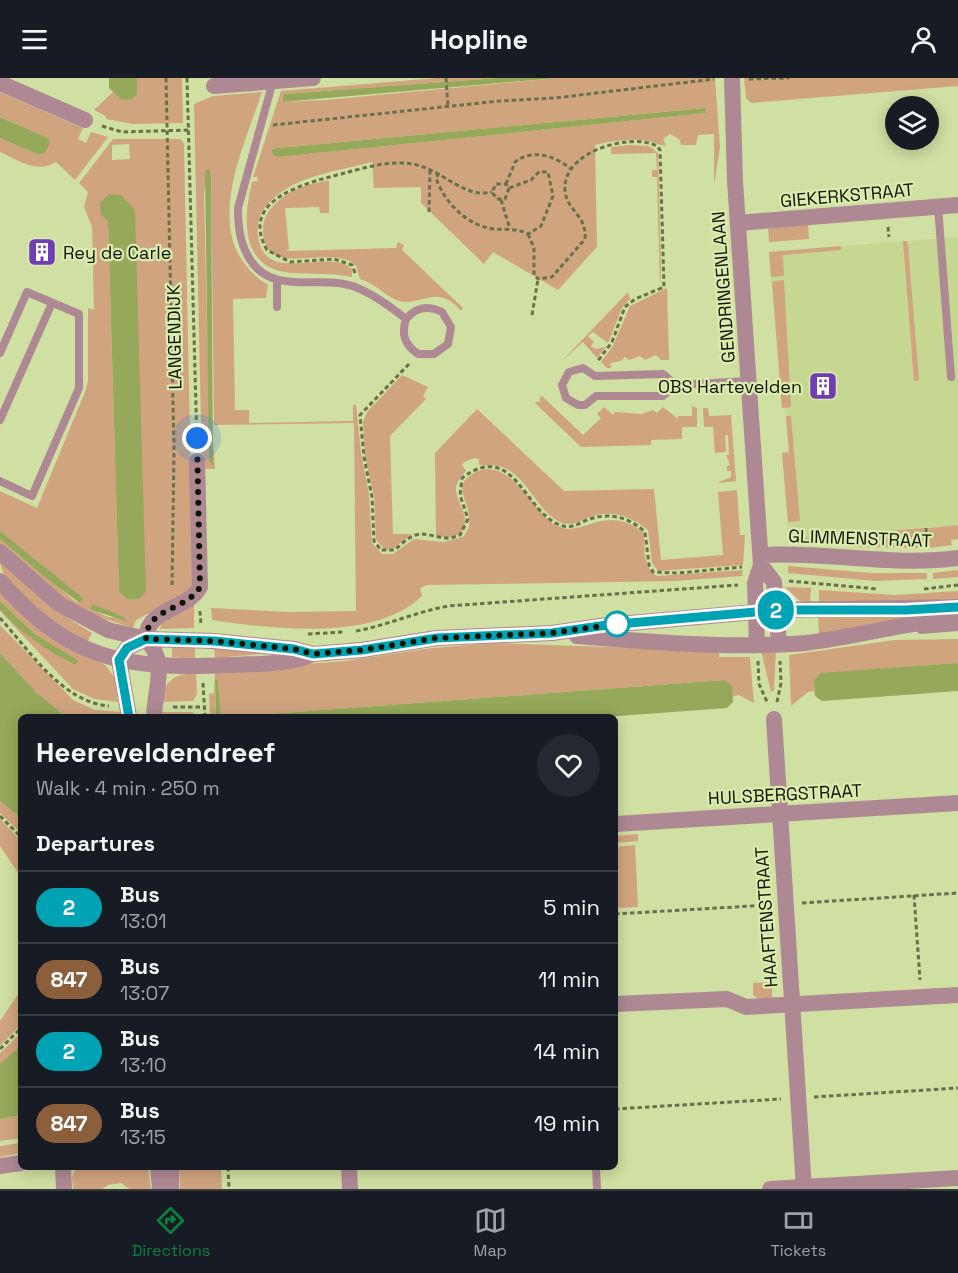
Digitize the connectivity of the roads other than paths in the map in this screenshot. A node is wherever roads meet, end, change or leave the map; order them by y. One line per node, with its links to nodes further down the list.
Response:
1 (313, 78): 3 (street)
2 (732, 78): 9 (street, GENDRINGENLAAN)
3 (273, 81): 5 (street); 10 (lane)
4 (0, 83): 6 (street)
5 (214, 86)
6 (85, 120)
7 (958, 205): 8 (street, GIEKERKSTRAAT)
8 (938, 207): 9 (street, GIEKERKSTRAAT); 15 (lane)
9 (738, 223): 16 (street, GENDRINGENLAAN)
10 (277, 280): 12 (lane); 13 (lane)
11 (52, 303): 14 (lane); 18 (lane); 20 (lane)
12 (277, 307)
13 (406, 319): 13 (lane)
14 (0, 353)
15 (951, 377)
16 (748, 381): 17 (lane); 23 (street, GENDRINGENLAAN)
17 (676, 385): 17 (lane)
18 (0, 420)
19 (197, 461): 32 (street)
20 (0, 481)
21 (0, 552): 32 (street)
22 (958, 558): 23 (street, GLIMMENSTRAAT)
23 (761, 560): 26 (street); 27 (street, GENDRINGENLAAN)
24 (0, 581): 36 (street)
25 (958, 607): 26 (street)
26 (777, 610): 27 (street); 34 (street)
27 (756, 612): 31 (street); 33 (street, GENDRINGENLAAN)
28 (958, 618): 29 (street)
29 (900, 627): 30 (lane); 34 (street)
30 (958, 627)
31 (552, 633): 33 (street); 35 (street)
32 (146, 639): 35 (street); 36 (street); 37 (street)
33 (757, 644): 34 (street)
34 (779, 644)
35 (313, 654): 37 (street)
36 (119, 660): 37 (street); 38 (street)
37 (159, 665): 39 (street)
38 (128, 712)
39 (154, 712)
40 (774, 718): 42 (street, HAAFTENSTRAAT)
41 (958, 803): 42 (street, HULSBERGSTRAAT)
42 (779, 814): 43 (street, HULSBERGSTRAAT); 46 (street, HAAFTENSTRAAT)
43 (618, 824)
44 (958, 995): 46 (street)
45 (618, 1004): 46 (street)
46 (792, 1004): 55 (street, HAAFTENSTRAAT)
47 (18, 1163): 48 (street)
48 (0, 1166)
49 (63, 1170): 56 (street)
50 (158, 1170): 57 (street)
51 (171, 1170): 58 (street)
52 (349, 1170): 59 (street)
53 (596, 1170): 60 (lane)
54 (958, 1178): 55 (street)
55 (803, 1188): 61 (street)
56 (64, 1189)
57 (160, 1189)
58 (171, 1189)
59 (350, 1189)
60 (597, 1189)
61 (770, 1189)

